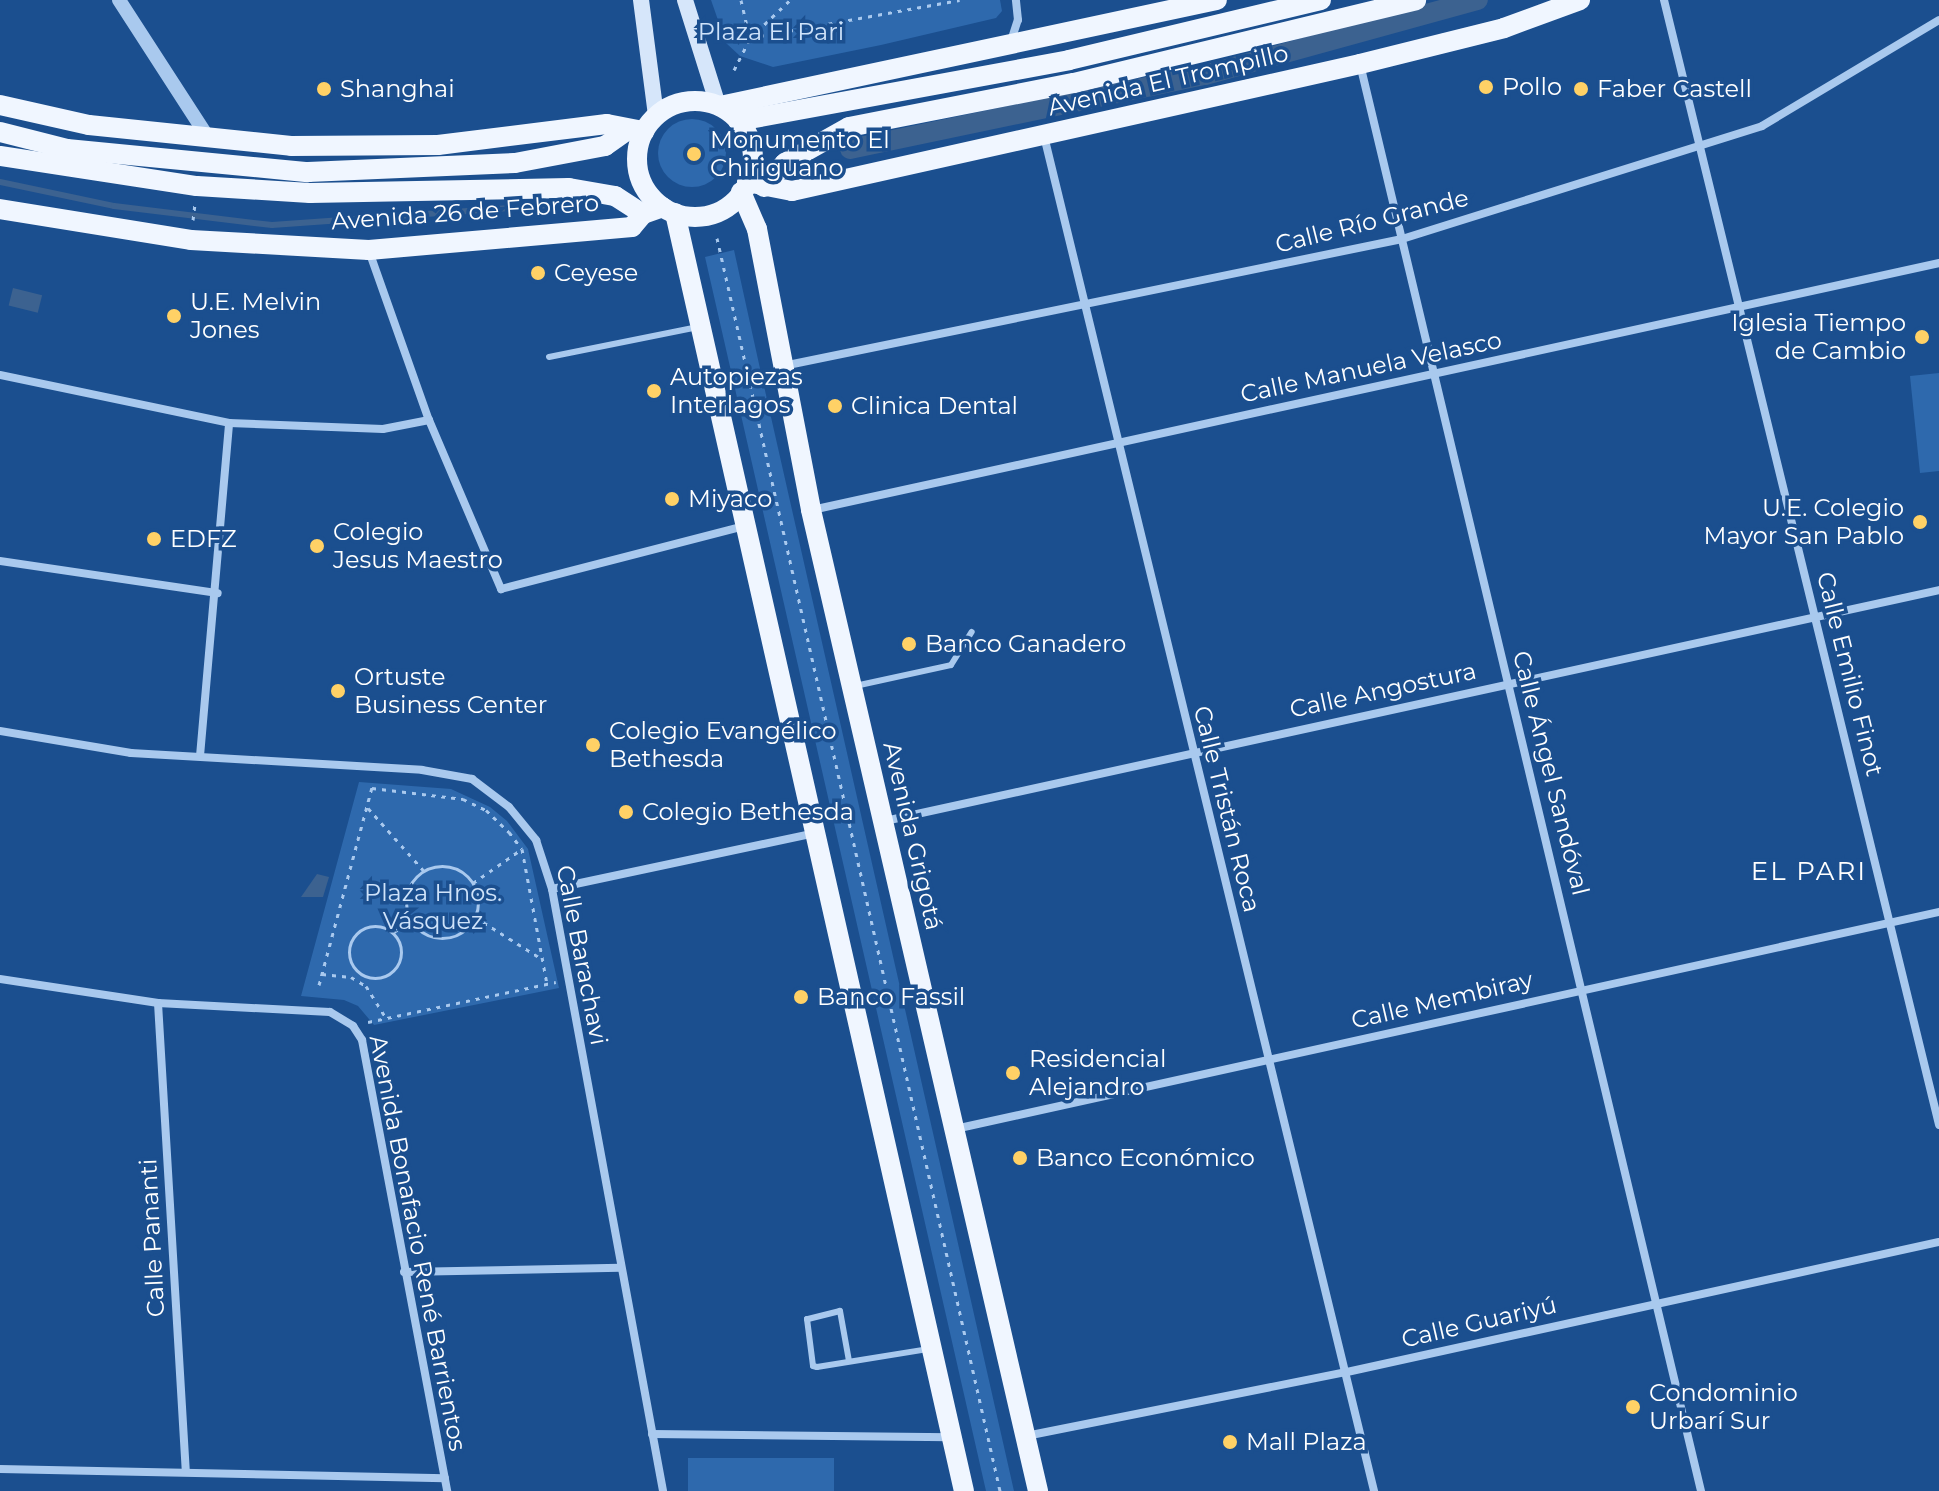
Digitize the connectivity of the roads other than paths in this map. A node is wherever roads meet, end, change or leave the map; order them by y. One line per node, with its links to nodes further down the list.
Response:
1 (119, 0): 20 (street)
2 (641, 0): 17 (main road)
3 (685, 0): 15 (main road)
4 (1016, 0): 12 (street)
5 (1321, 0): 10 (main road, Avenida El Trompillo)
6 (1416, 0): 23 (main road, Avenida El Trompillo)
7 (1580, 0): 13 (main road, Avenida El Trompillo)
8 (1664, 0): 21 (street, Calle Emilio Finot)
9 (1209, 2): 10 (main road); 12 (main road)
10 (1272, 12): 16 (main road, Avenida El Trompillo)
11 (1939, 20): 21 (street, Calle Río Grande)
12 (1009, 43): 15 (main road)
13 (1360, 64): 19 (main road, Avenida El Trompillo); 27 (street, Calle Ángel Sandóval)
14 (0, 105): 20 (main road)
15 (719, 106): 16 (main road); 17 (main road)
16 (738, 121): 23 (main road)
17 (643, 125): 18 (main road, Avenida 26 de Febrero); 20 (main road); 25 (main road)
18 (0, 132)
19 (1044, 135): 23 (main road, Avenida El Trompillo); 30 (street, Calle Tristán Roca)
20 (209, 139)
21 (1700, 149): 27 (street, Calle Río Grande); 31 (street, Calle Emilio Finot)
22 (0, 156): 26 (main road, Avenida 26 de Febrero)
23 (751, 187): 25 (main road); 34 (main road, Avenida Grigotá)
24 (0, 209): 28 (main road, Avenida 26 de Febrero)
25 (669, 210): 26 (main road, Avenida 26 de Febrero); 32 (main road)
26 (643, 214): 28 (main road, Avenida 26 de Febrero)
27 (1402, 239): 30 (street, Calle Río Grande); 36 (street, Calle Ángel Sandóval)
28 (369, 250): 37 (street)
29 (1939, 263): 31 (street, Calle Manuela Velasco)
30 (1088, 304): 34 (street, Calle Río Grande); 39 (street, Calle Tristán Roca)
31 (1741, 309): 36 (street, Calle Manuela Velasco); 45 (street, Calle Emilio Finot)
32 (701, 326): 33 (lane); 41 (main road)
33 (549, 357)
34 (782, 366): 40 (main road, Avenida Grigotá)
35 (0, 375): 38 (street)
36 (1435, 375): 39 (street, Calle Manuela Velasco); 47 (street, Calle Ángel Sandóval)
37 (429, 420): 38 (street); 41 (street)
38 (229, 423): 44 (street)
39 (1120, 440): 40 (street, Calle Manuela Velasco); 50 (street, Calle Tristán Roca)
40 (811, 510): 48 (main road, Avenida Grigotá)
41 (748, 525): 53 (main road)
42 (0, 561): 44 (street)
43 (1939, 590): 45 (street, Calle Angostura)
44 (218, 593): 51 (street)
45 (1815, 618): 47 (street, Calle Angostura); 56 (street, Calle Emilio Finot)
46 (972, 632): 48 (lane)
47 (1509, 682): 50 (street, Calle Angostura); 58 (street, Calle Ángel Sandóval)
48 (851, 687): 52 (main road, Avenida Grigotá)
49 (0, 731): 51 (street, Calle Barachavi)
50 (1192, 752): 52 (street, Calle Angostura); 60 (street, Calle Tristán Roca)
51 (200, 756): 54 (street, Calle Barachavi)
52 (882, 821): 62 (main road, Avenida Grigotá)
53 (817, 833): 54 (street); 67 (main road)
54 (552, 889): 64 (street, Calle Barachavi)
55 (1939, 912): 56 (street, Calle Membiray)
56 (1891, 922): 58 (street, Calle Membiray); 61 (street, Calle Emilio Finot)
57 (0, 979): 59 (street, Avenida Bonafacio René Barrientos)
58 (1582, 989): 60 (street, Calle Membiray); 66 (street, Calle Ángel Sandóval)
59 (158, 1003): 65 (street, Avenida Bonafacio René Barrientos); 74 (street, Calle Pananti)
60 (1267, 1059): 62 (street, Calle Membiray); 69 (street, Calle Tristán Roca)
61 (1939, 1125)
62 (955, 1129): 71 (main road, Avenida Grigotá)
63 (1939, 1242): 66 (street, Calle Guariyú)
64 (620, 1268): 65 (street); 70 (street, Calle Barachavi)
65 (404, 1272): 75 (street, Avenida Bonafacio René Barrientos)
66 (1658, 1303): 69 (street, Calle Guariyú); 81 (street, Calle Ángel Sandóval)
67 (932, 1348): 68 (lane); 72 (main road)
68 (849, 1361): 68 (lane)
69 (1347, 1372): 71 (street, Calle Guariyú); 80 (street, Calle Tristán Roca)
70 (652, 1434): 72 (street); 77 (street, Calle Barachavi)
71 (1026, 1436): 79 (main road, Avenida Grigotá)
72 (952, 1437): 78 (main road)
73 (0, 1469): 74 (street)
74 (186, 1471): 75 (street)
75 (445, 1478): 76 (street, Avenida Bonafacio René Barrientos)
76 (447, 1491)
77 (663, 1491)
78 (964, 1491)
79 (1038, 1491)
80 (1374, 1491)
81 (1701, 1491)

